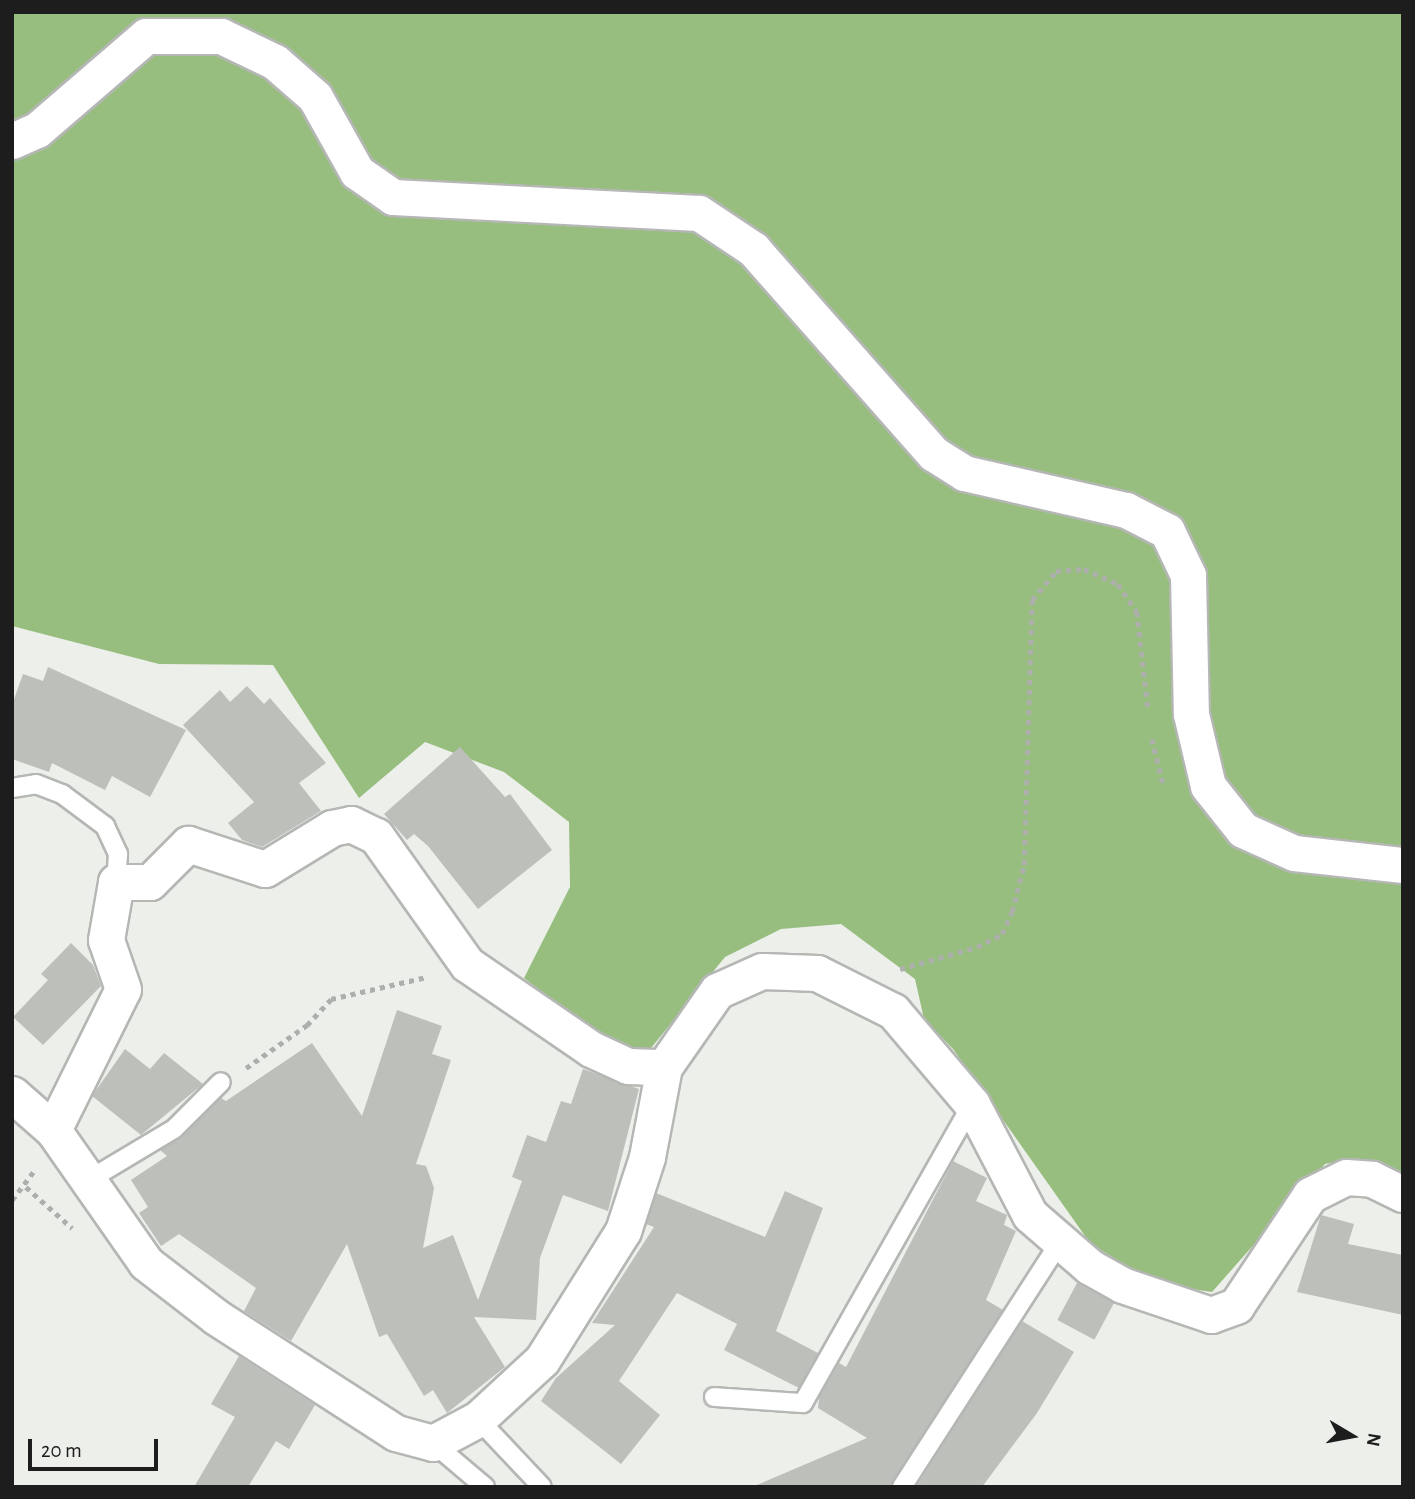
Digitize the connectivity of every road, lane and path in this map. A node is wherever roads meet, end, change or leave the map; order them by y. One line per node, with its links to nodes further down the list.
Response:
1 (12, 141): 6 (street)
2 (1150, 720): 9 (path)
3 (1152, 733): 5 (path)
4 (12, 788): 7 (lane)
5 (1167, 794)
6 (1403, 865)
7 (116, 882): 8 (street); 14 (street)
8 (467, 964): 10 (street); 11 (path)
9 (868, 996): 10 (street); 13 (street)
10 (664, 1067): 19 (street)
11 (221, 1082): 15 (lane)
12 (12, 1094): 14 (street)
13 (972, 1104): 17 (street); 18 (lane)
14 (53, 1130): 15 (street)
15 (87, 1181): 20 (street)
16 (1403, 1194): 17 (street)
17 (1060, 1242): 23 (lane)
18 (714, 1397)
19 (478, 1419): 20 (street); 22 (lane)
20 (433, 1443): 21 (lane)
21 (485, 1487)
22 (542, 1487)
23 (902, 1487)

